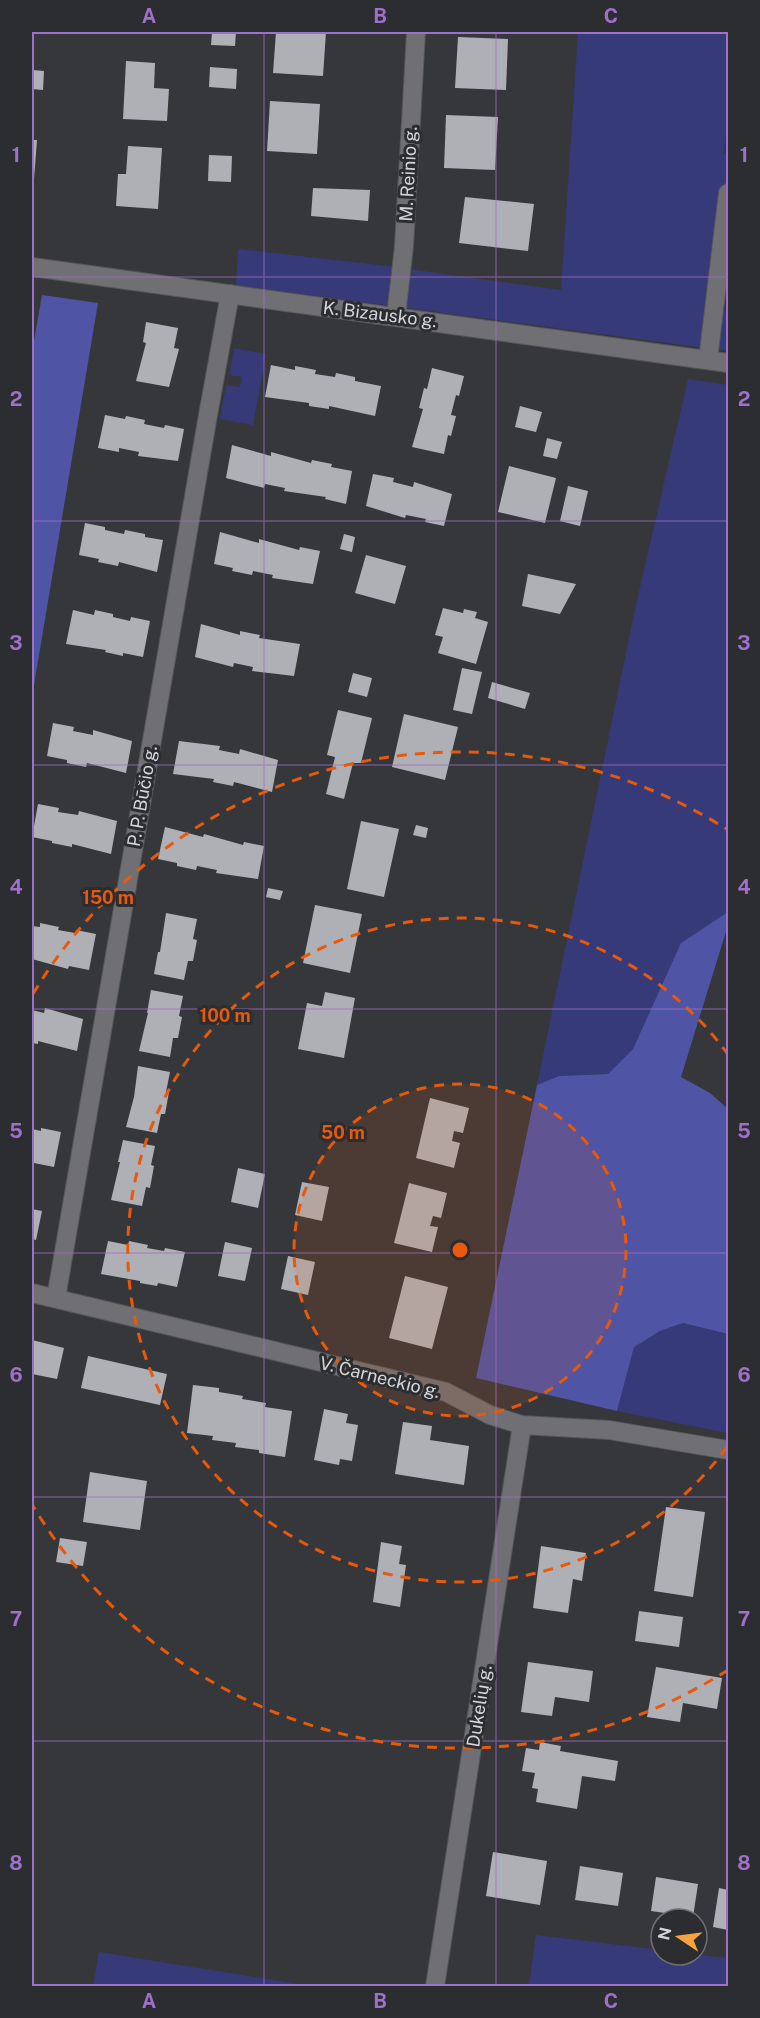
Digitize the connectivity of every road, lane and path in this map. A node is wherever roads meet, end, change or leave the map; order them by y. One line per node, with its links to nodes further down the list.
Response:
1 (416, 32): 5 (street, M. Reinio g.)
2 (729, 193): 6 (street)
3 (32, 267): 4 (street, K. Bizausko g.)
4 (230, 294): 5 (street, K. Bizausko g.); 9 (street, P. P. Būčio g.)
5 (396, 316): 6 (street, K. Bizausko g.)
6 (708, 360): 7 (street, K. Bizausko g.)
7 (729, 363)
8 (32, 1293): 9 (street, V. Čarneckio g.)
9 (56, 1298): 10 (street, V. Čarneckio g.)
10 (522, 1425): 11 (street, V. Čarneckio g.); 12 (street, Dukelių g.)
11 (729, 1450)
12 (435, 1986)

